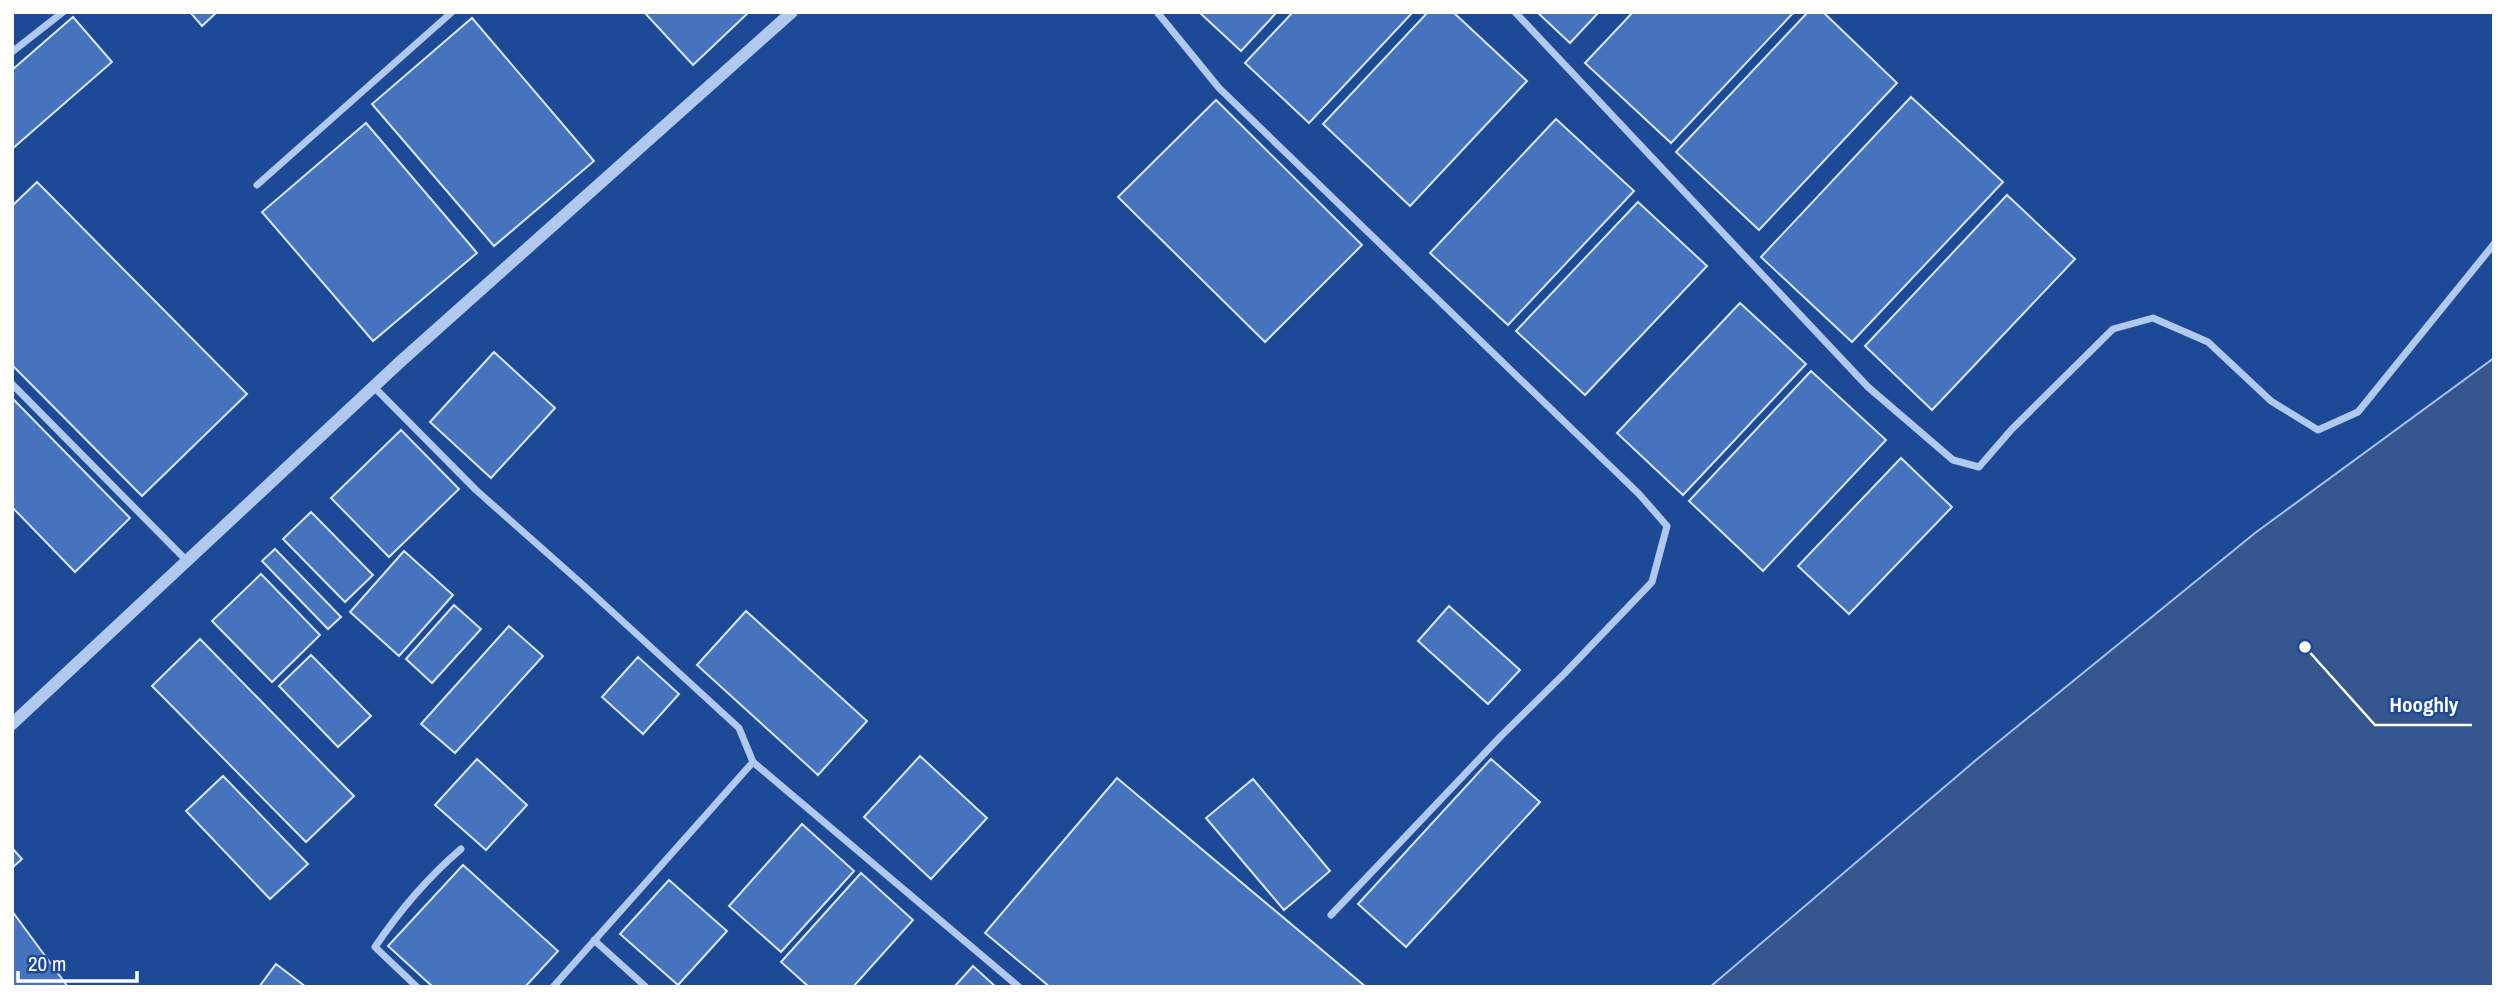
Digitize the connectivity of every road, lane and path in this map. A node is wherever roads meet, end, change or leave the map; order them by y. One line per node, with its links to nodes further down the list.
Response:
1 (63, 12): 6 (street)
2 (452, 12): 7 (street)
3 (792, 12): 10 (street)
4 (1157, 12): 15 (street)
5 (1515, 12): 8 (street)
6 (12, 52)
7 (257, 185)
8 (2494, 244)
9 (12, 384): 11 (street)
10 (373, 386): 11 (street); 13 (street)
11 (186, 560): 12 (street)
12 (12, 723)
13 (753, 762): 16 (street); 20 (street)
14 (461, 849): 17 (street)
15 (1331, 915)
16 (594, 940): 18 (street); 19 (street)
17 (417, 987)
18 (553, 987)
19 (646, 987)
20 (1019, 987)

